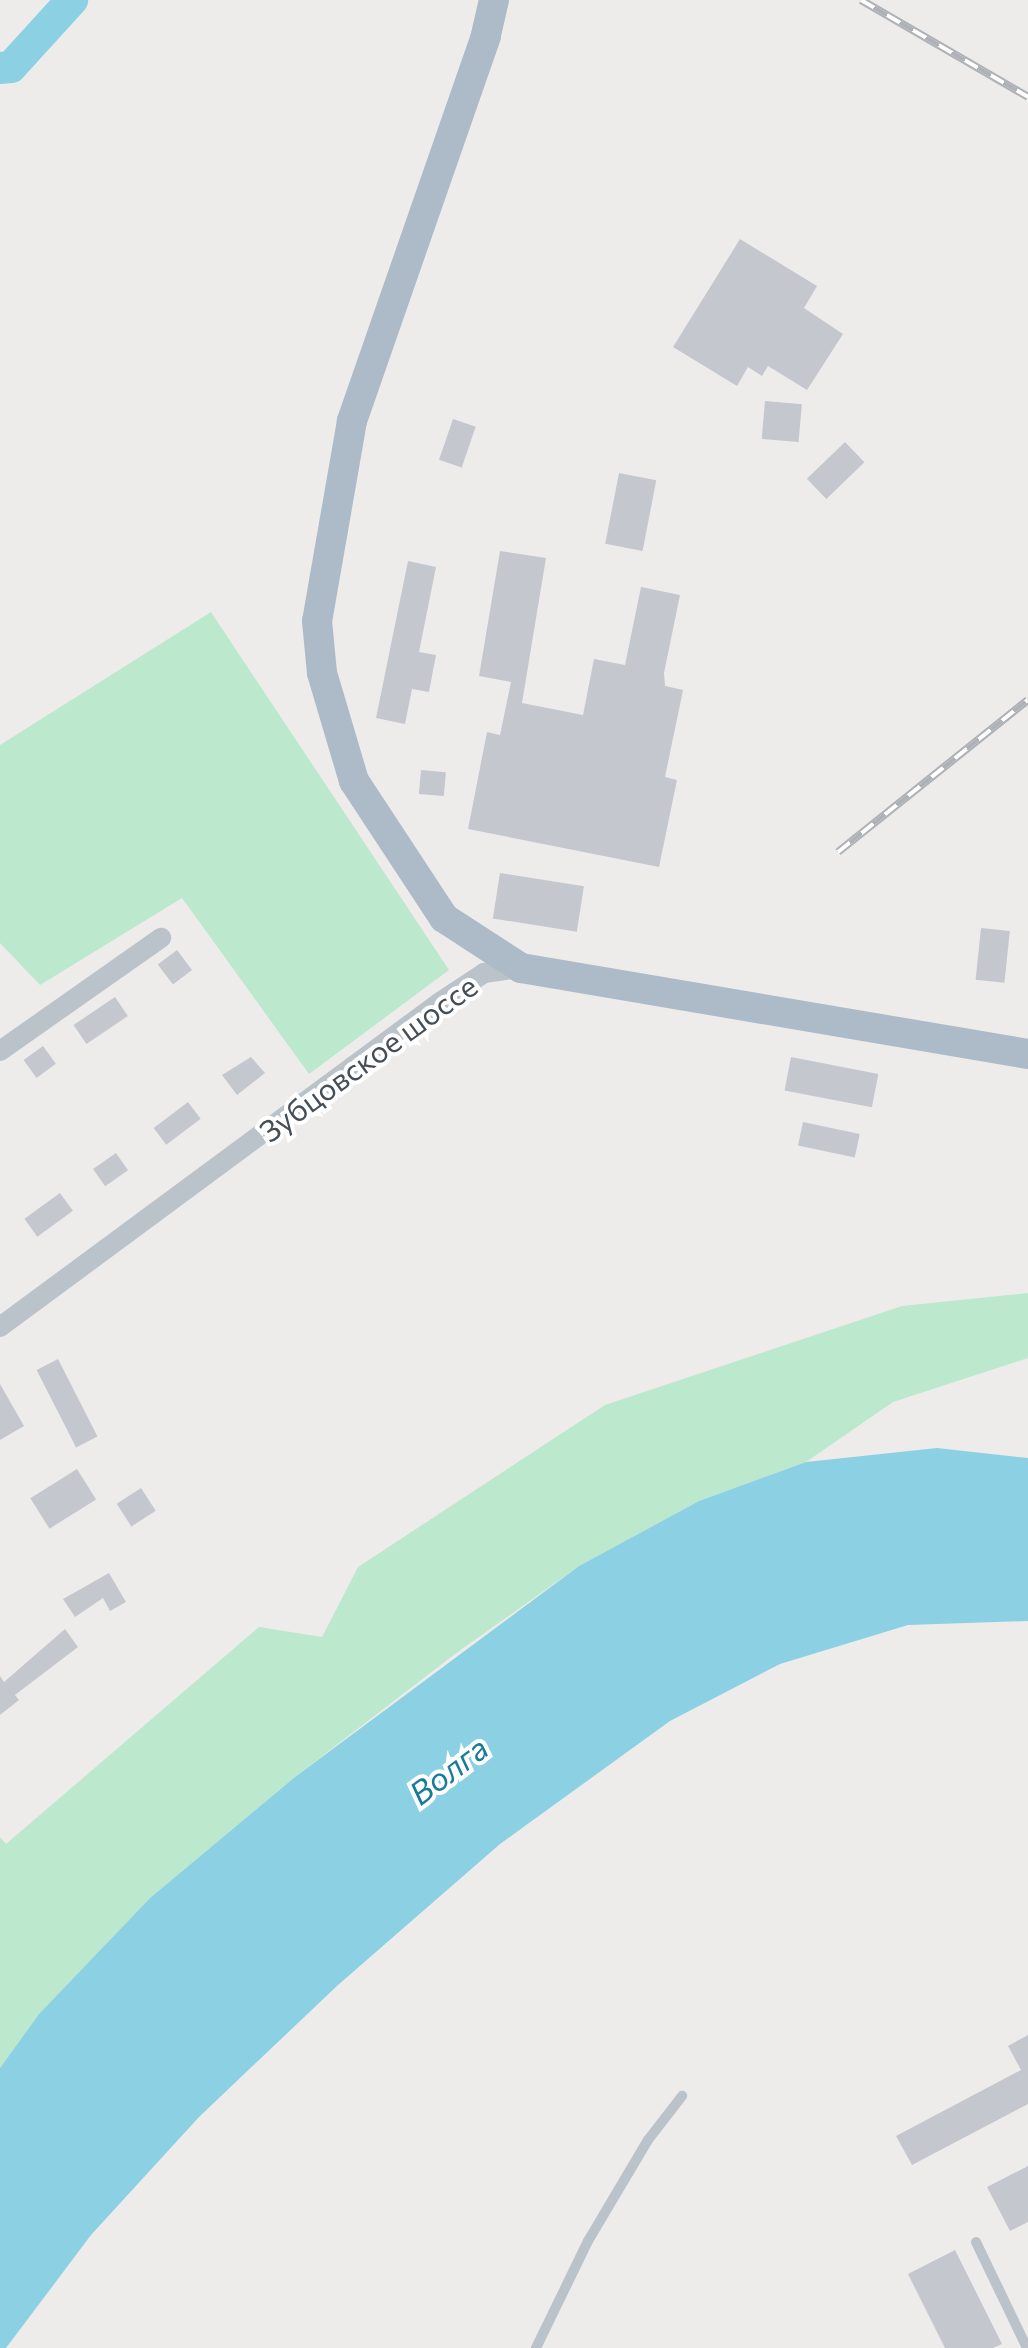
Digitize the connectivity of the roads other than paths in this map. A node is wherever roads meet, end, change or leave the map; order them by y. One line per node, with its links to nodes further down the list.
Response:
1 (494, 0): 3 (main road)
2 (161, 938): 4 (street)
3 (521, 968): 5 (main road, Зубцовское шоссе); 6 (street, Зубцовское шоссе)
4 (0, 1051)
5 (1028, 1054)
6 (0, 1327)
7 (682, 2096): 9 (lane)
8 (976, 2242): 10 (lane)
9 (536, 2348)
10 (1027, 2348)

